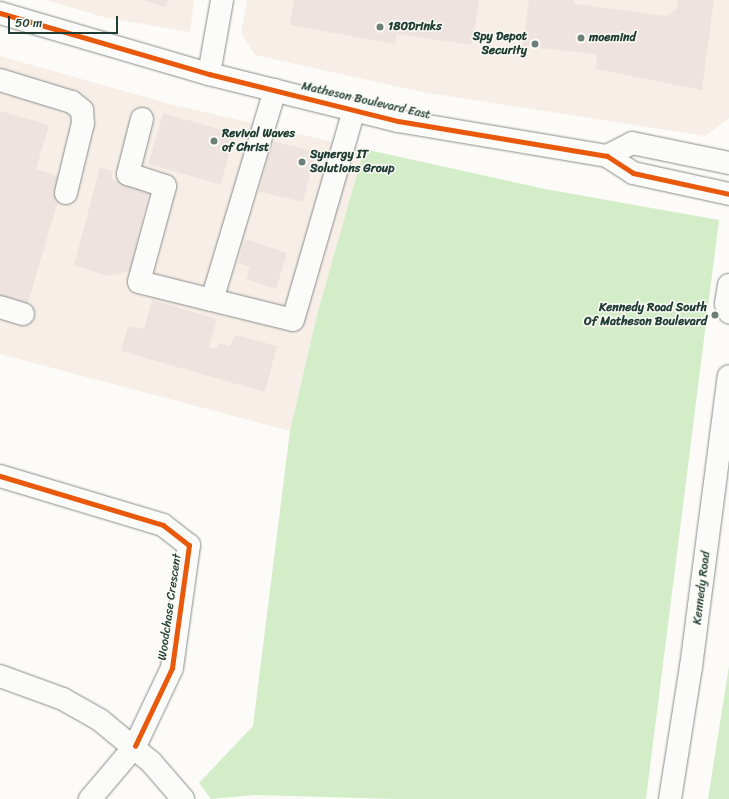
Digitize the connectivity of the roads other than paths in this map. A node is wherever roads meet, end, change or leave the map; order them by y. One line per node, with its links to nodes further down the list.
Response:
1 (222, 0): 3 (street)
2 (0, 13): 3 (street, Matheson Boulevard East)
3 (209, 74): 5 (street, Matheson Boulevard East)
4 (0, 80): 10 (street)
5 (275, 90): 6 (street, Matheson Boulevard East); 13 (street)
6 (354, 110): 8 (street, Matheson Boulevard East); 13 (street)
7 (142, 119): 13 (street)
8 (607, 156): 9 (street); 11 (street, Matheson Boulevard East)
9 (729, 163)
10 (66, 193)
11 (729, 194)
12 (729, 285): 15 (street)
13 (212, 300)
14 (0, 307): 16 (street)
15 (729, 312)
16 (23, 314)
17 (729, 376): 23 (street, Kennedy Road)
18 (0, 476): 20 (street, Woodchase Crescent)
19 (0, 676): 20 (street)
20 (135, 746): 21 (street); 22 (street)
21 (90, 799)
22 (184, 799)
23 (670, 799)

